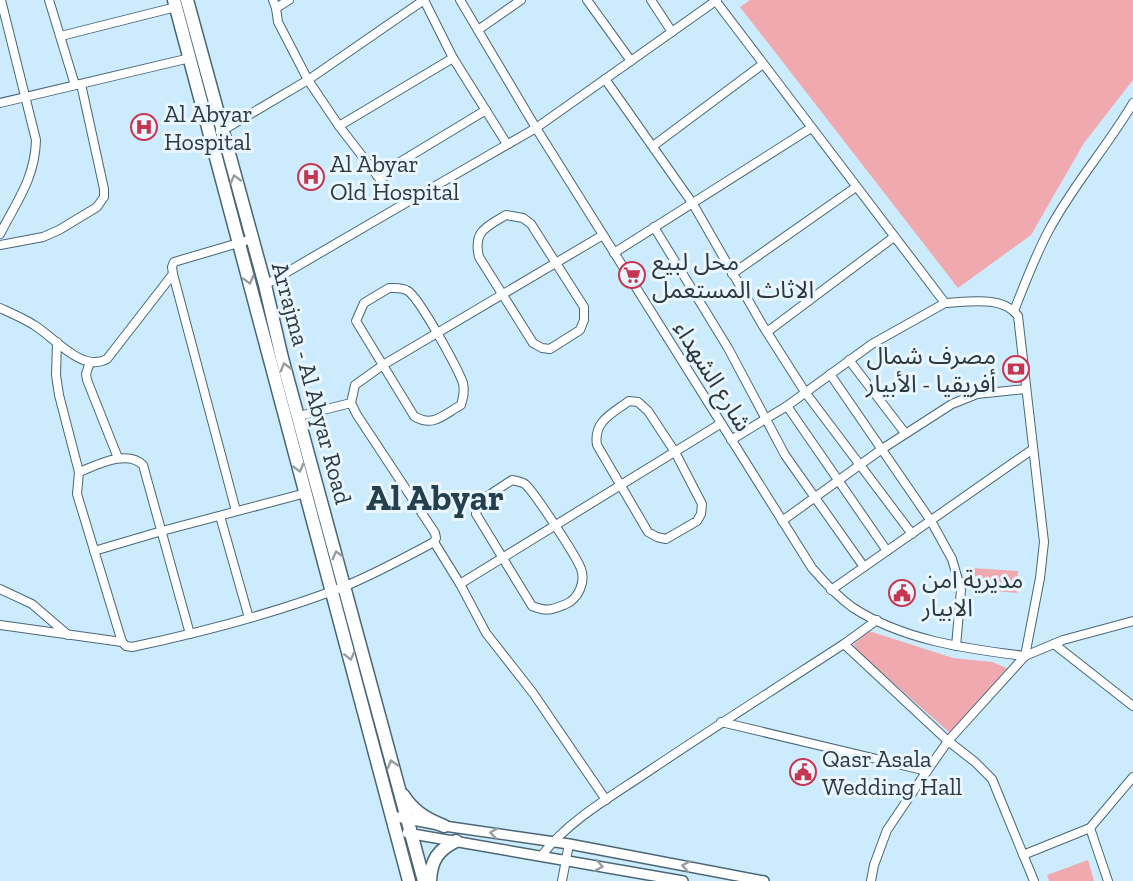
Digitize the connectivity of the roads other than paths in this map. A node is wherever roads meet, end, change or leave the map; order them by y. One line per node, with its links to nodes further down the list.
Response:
1 (1, 0): 23 (street)
2 (49, 0): 15 (street)
3 (187, 0): 30 (highway, Arrajma - Al Abyar Road)
4 (289, 0): 12 (street)
5 (424, 0): 17 (street); 21 (street)
6 (460, 0): 13 (street, شارع الشهداء)
7 (521, 0): 13 (street)
8 (587, 0): 18 (street)
9 (651, 0): 14 (street)
10 (716, 0): 14 (street); 19 (street)
11 (175, 4): 15 (street); 16 (highway, Arrajma - Al Abyar Road)
12 (274, 4): 21 (street)
13 (478, 30): 28 (street, شارع الشهداء)
14 (672, 32): 18 (street)
15 (61, 36): 22 (street)
16 (190, 58): 22 (street); 31 (highway, Arrajma - Al Abyar Road)
17 (453, 58): 26 (street); 27 (street)
18 (631, 61): 20 (street)
19 (763, 64): 29 (street); 33 (street)
20 (605, 79): 28 (street); 33 (street)
21 (308, 81): 27 (street); 30 (street)
22 (78, 84): 23 (street); 43 (street)
23 (26, 97): 24 (street); 39 (street)
24 (0, 103)
25 (1133, 103): 52 (street)
26 (486, 110): 32 (street); 34 (street)
27 (339, 126): 34 (street)
28 (536, 128): 32 (street); 40 (street, شارع الشهداء)
29 (811, 128): 35 (street); 37 (street)
30 (222, 131): 31 (street); 42 (highway, Arrajma - Al Abyar Road, one-way to 30)
31 (210, 138): 42 (highway, Arrajma - Al Abyar Road)
32 (507, 144): 36 (street)
33 (652, 146): 37 (street)
34 (377, 176): 36 (street)
35 (856, 187): 41 (street); 47 (street)
36 (411, 200): 48 (street)
37 (693, 204): 38 (street); 47 (street)
38 (654, 227): 44 (street); 65 (street)
39 (0, 234)
40 (603, 235): 44 (street, شارع الشهداء); 45 (street)
41 (894, 237): 50 (street); 53 (street)
42 (246, 241): 46 (street); 48 (highway, Arrajma - Al Abyar Road); 77 (highway, Arrajma - Al Abyar Road, one-way to 77)
43 (0, 245)
44 (614, 253): 66 (street, شارع الشهداء)
45 (556, 263): 49 (street); 49 (street); 49 (street)
46 (173, 274): 57 (street); 79 (street)
47 (732, 274): 53 (street)
48 (265, 285): 64 (highway, Arrajma - Al Abyar Road, one-way to 48)
49 (502, 295): 54 (street)
50 (945, 303): 52 (street); 56 (street)
51 (0, 308): 55 (street)
52 (1014, 310): 60 (street)
53 (767, 332): 61 (street)
54 (436, 334): 58 (street); 58 (street); 58 (street)
55 (57, 342): 57 (street); 74 (street)
56 (849, 360): 59 (street); 67 (street)
57 (90, 362): 72 (street)
58 (383, 365): 62 (street)
59 (830, 374): 61 (street); 69 (street)
60 (1026, 389): 67 (street); 70 (street)
61 (805, 392): 63 (street); 73 (street)
62 (351, 403): 64 (street); 86 (street)
63 (787, 406): 65 (street); 75 (street)
64 (299, 416): 92 (highway, Arrajma - Al Abyar Road, one-way to 64)
65 (765, 420): 68 (street); 78 (street)
66 (720, 424): 68 (street, شارع الشهداء); 71 (street)
67 (905, 434): 69 (street)
68 (731, 440): 81 (street, شارع الشهداء)
69 (882, 449): 73 (street); 82 (street)
70 (1033, 449): 82 (street); 106 (street)
71 (675, 452): 76 (street); 76 (street); 76 (street)
72 (118, 459): 74 (street); 84 (street)
73 (860, 464): 75 (street); 85 (street)
74 (79, 472): 87 (street)
75 (838, 482): 78 (street); 88 (street)
76 (621, 485): 83 (street)
77 (306, 493): 79 (street); 95 (highway, Arrajma - Al Abyar Road)
78 (815, 498): 81 (street); 90 (street)
79 (236, 511): 80 (street)
80 (220, 516): 84 (street); 96 (street)
81 (783, 521): 94 (street, شارع الشهداء)
82 (931, 521): 85 (street); 105 (street)
83 (555, 526): 89 (street); 89 (street); 89 (street)
84 (162, 531): 87 (street); 100 (street)
85 (912, 534): 88 (street)
86 (434, 542): 91 (street); 92 (street)
87 (94, 551): 102 (street)
88 (887, 551): 90 (street)
89 (504, 557): 91 (street)
90 (864, 567): 94 (street)
91 (460, 584): 113 (street)
92 (345, 586): 95 (street); 112 (highway, Arrajma - Al Abyar Road, one-way to 92)
93 (0, 589): 101 (street)
94 (831, 590): 97 (street, شارع الشهداء)
95 (333, 591): 96 (street); 114 (highway, Arrajma - Al Abyar Road, one-way to 114)
96 (249, 618): 100 (street)
97 (877, 620): 104 (street); 105 (street, شارع الشهداء)
98 (1133, 621): 103 (street)
99 (0, 625): 101 (street)
100 (190, 634): 102 (street)
101 (69, 636): 102 (street)
102 (122, 642)
103 (1054, 644): 106 (street); 107 (street)
104 (844, 645): 108 (street); 109 (street)
105 (956, 646): 106 (street, شارع الشهداء)
106 (1025, 656): 109 (street)
107 (1133, 706)
108 (721, 722): 110 (street); 113 (street)
109 (948, 741): 110 (street); 124 (street)
110 (927, 771): 133 (street)
111 (1133, 777): 117 (street)
112 (399, 785): 115 (highway, Arrajma - Al Abyar Road); 116 (highway)
113 (606, 800): 121 (street)
114 (392, 816): 115 (street); 118 (highway, Arrajma - Al Abyar Road)
115 (407, 819): 116 (street); 119 (highway, Arrajma - Al Abyar Road)
116 (444, 826): 121 (street, one-way to 116)
117 (1090, 828): 124 (street); 135 (street)
118 (396, 832): 119 (street); 127 (highway, Arrajma - Al Abyar Road)
119 (411, 833): 120 (street); 128 (highway, Arrajma - Al Abyar Road)
120 (456, 841): 123 (street); 129 (highway)
121 (553, 842): 122 (street); 123 (street)
122 (569, 844): 125 (street); 132 (street, one-way to 122)
123 (542, 855): 125 (street)
124 (1023, 855): 134 (street)
125 (567, 860): 126 (street, one-way to 126); 130 (street)
126 (654, 879): 131 (street)
127 (409, 881)
128 (424, 881)
129 (430, 881)
130 (562, 881)
131 (683, 881)
132 (764, 881)
133 (871, 881)
134 (1034, 881)
135 (1108, 881)

